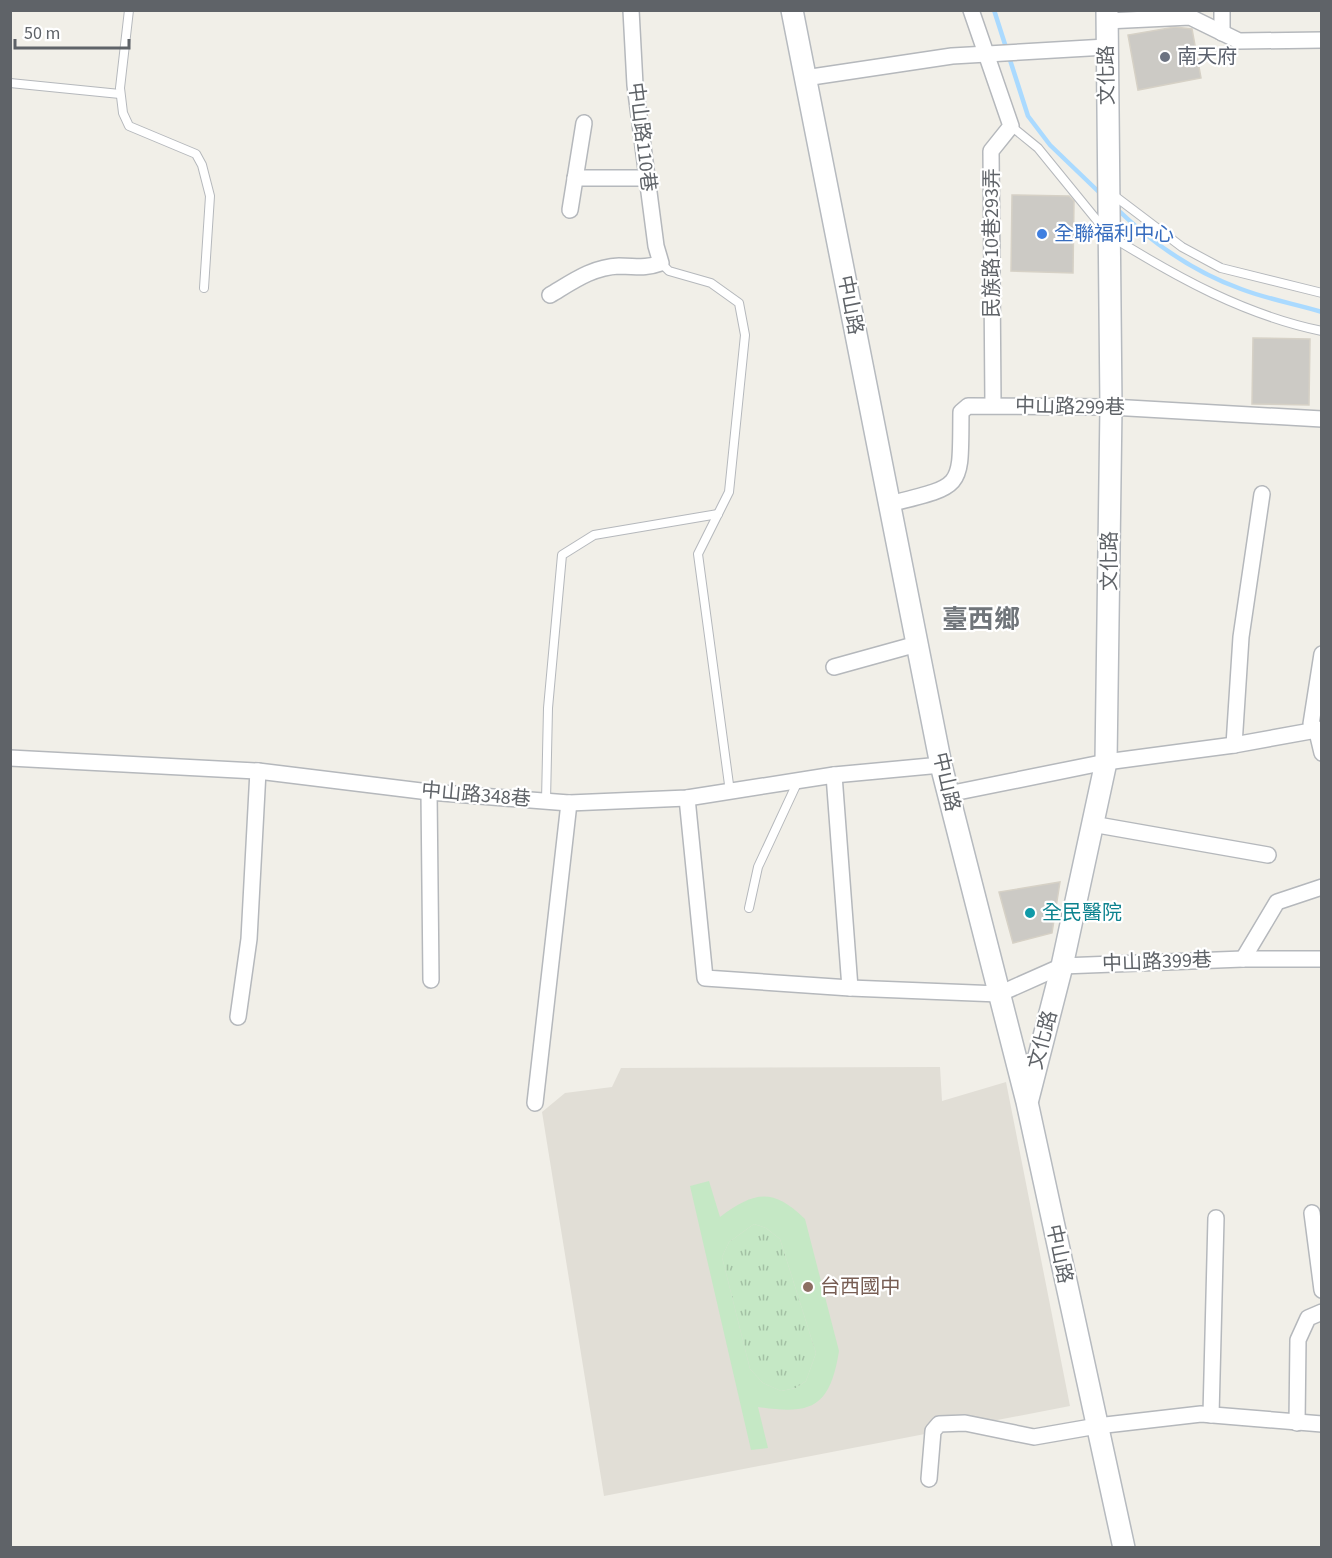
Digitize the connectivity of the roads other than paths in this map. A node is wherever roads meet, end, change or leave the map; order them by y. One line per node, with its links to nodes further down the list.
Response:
1 (129, 10): 13 (lane)
2 (631, 10): 17 (street, 中山路110巷)
3 (792, 10): 11 (main road, 中山路)
4 (971, 10): 10 (street)
5 (1222, 10): 7 (street)
6 (1106, 16): 7 (street); 9 (main road, 文化路)
7 (1222, 33): 8 (street)
8 (1322, 40)
9 (1106, 47): 10 (street); 18 (main road, 文化路)
10 (987, 56): 11 (street); 15 (street)
11 (806, 78): 30 (main road, 中山路)
12 (10, 83): 13 (lane)
13 (120, 94): 22 (lane)
14 (584, 123): 16 (street)
15 (1011, 126): 20 (lane); 26 (street, 民族路10巷293弄)
16 (575, 178): 17 (street); 19 (street)
17 (647, 178): 21 (street, 中山路110巷)
18 (1109, 198): 20 (main road, 文化路); 23 (lane)
19 (570, 210)
20 (1109, 234): 25 (lane); 27 (main road, 文化路)
21 (662, 263): 24 (street); 31 (lane)
22 (204, 288)
23 (1322, 293)
24 (550, 295)
25 (1322, 331)
26 (993, 405): 27 (street, 中山路299巷); 30 (street, 中山路299巷)
27 (1111, 407): 28 (street, 中山路299巷); 39 (main road, 文化路)
28 (1322, 419)
29 (1262, 494): 36 (street)
30 (889, 504): 32 (main road, 中山路)
31 (718, 514): 45 (lane); 48 (lane)
32 (917, 644): 34 (street); 40 (main road, 中山路)
33 (1322, 654): 35 (street)
34 (834, 667)
35 (1319, 730): 36 (street); 37 (street)
36 (1234, 745): 39 (street)
37 (1322, 753)
38 (10, 758): 41 (street, 中山路348巷)
39 (1106, 762): 46 (street); 50 (main road, 文化路)
40 (941, 765): 42 (street, 中山路348巷); 46 (main road, 中山路)
41 (258, 771): 44 (street, 中山路348巷); 60 (street)
42 (834, 775): 43 (street, 中山路348巷); 58 (street)
43 (798, 781): 45 (street, 中山路348巷); 53 (lane)
44 (429, 792): 48 (street, 中山路348巷); 57 (street)
45 (730, 792): 47 (street, 中山路348巷)
46 (948, 794): 59 (main road, 中山路)
47 (687, 798): 49 (street, 中山路348巷); 58 (street)
48 (546, 801): 49 (street, 中山路348巷)
49 (569, 803): 62 (street)
50 (1092, 824): 51 (street); 56 (main road, 文化路)
51 (1268, 855)
52 (1322, 887): 54 (street)
53 (749, 908)
54 (1243, 959): 55 (street, 中山路399巷); 56 (street, 中山路399巷)
55 (1322, 959)
56 (1062, 966): 59 (street, 中山路399巷); 61 (main road, 文化路)
57 (431, 980)
58 (850, 988): 59 (street)
59 (999, 994): 61 (main road, 中山路)
60 (238, 1017)
61 (1027, 1102): 70 (main road, 中山路)
62 (535, 1103)
63 (1312, 1213): 65 (street)
64 (1216, 1218): 67 (street)
65 (1322, 1290)
66 (1322, 1312): 68 (street)
67 (1211, 1415): 68 (street); 70 (street)
68 (1297, 1423): 69 (street)
69 (1322, 1424)
70 (1097, 1426): 71 (street); 72 (main road, 中山路)
71 (929, 1479)
72 (1124, 1548)

